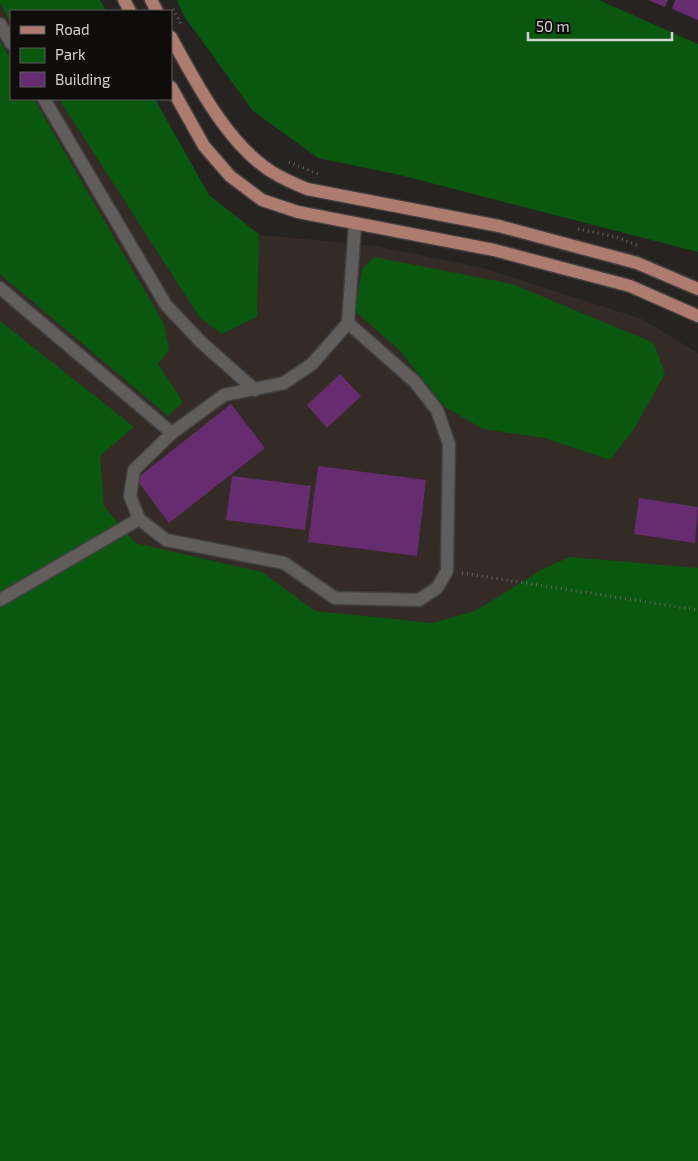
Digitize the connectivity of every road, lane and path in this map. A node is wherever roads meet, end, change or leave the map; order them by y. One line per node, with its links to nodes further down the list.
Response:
1 (170, 3): 3 (path)
2 (0, 24): 5 (lane)
3 (183, 29)
4 (172, 39): 14 (main road)
5 (10, 41)
6 (172, 89): 10 (main road)
7 (45, 100): 17 (lane)
8 (286, 160): 9 (path)
9 (319, 174)
10 (355, 224): 15 (main road); 16 (lane)
11 (569, 227): 12 (path)
12 (644, 248)
13 (0, 288): 18 (lane)
14 (698, 290)
15 (698, 316)
16 (348, 323): 17 (lane); 20 (lane)
17 (255, 390): 18 (lane)
18 (172, 433): 19 (lane)
19 (139, 518): 20 (lane); 21 (lane)
20 (447, 571): 22 (path)
21 (0, 600)
22 (698, 610)

